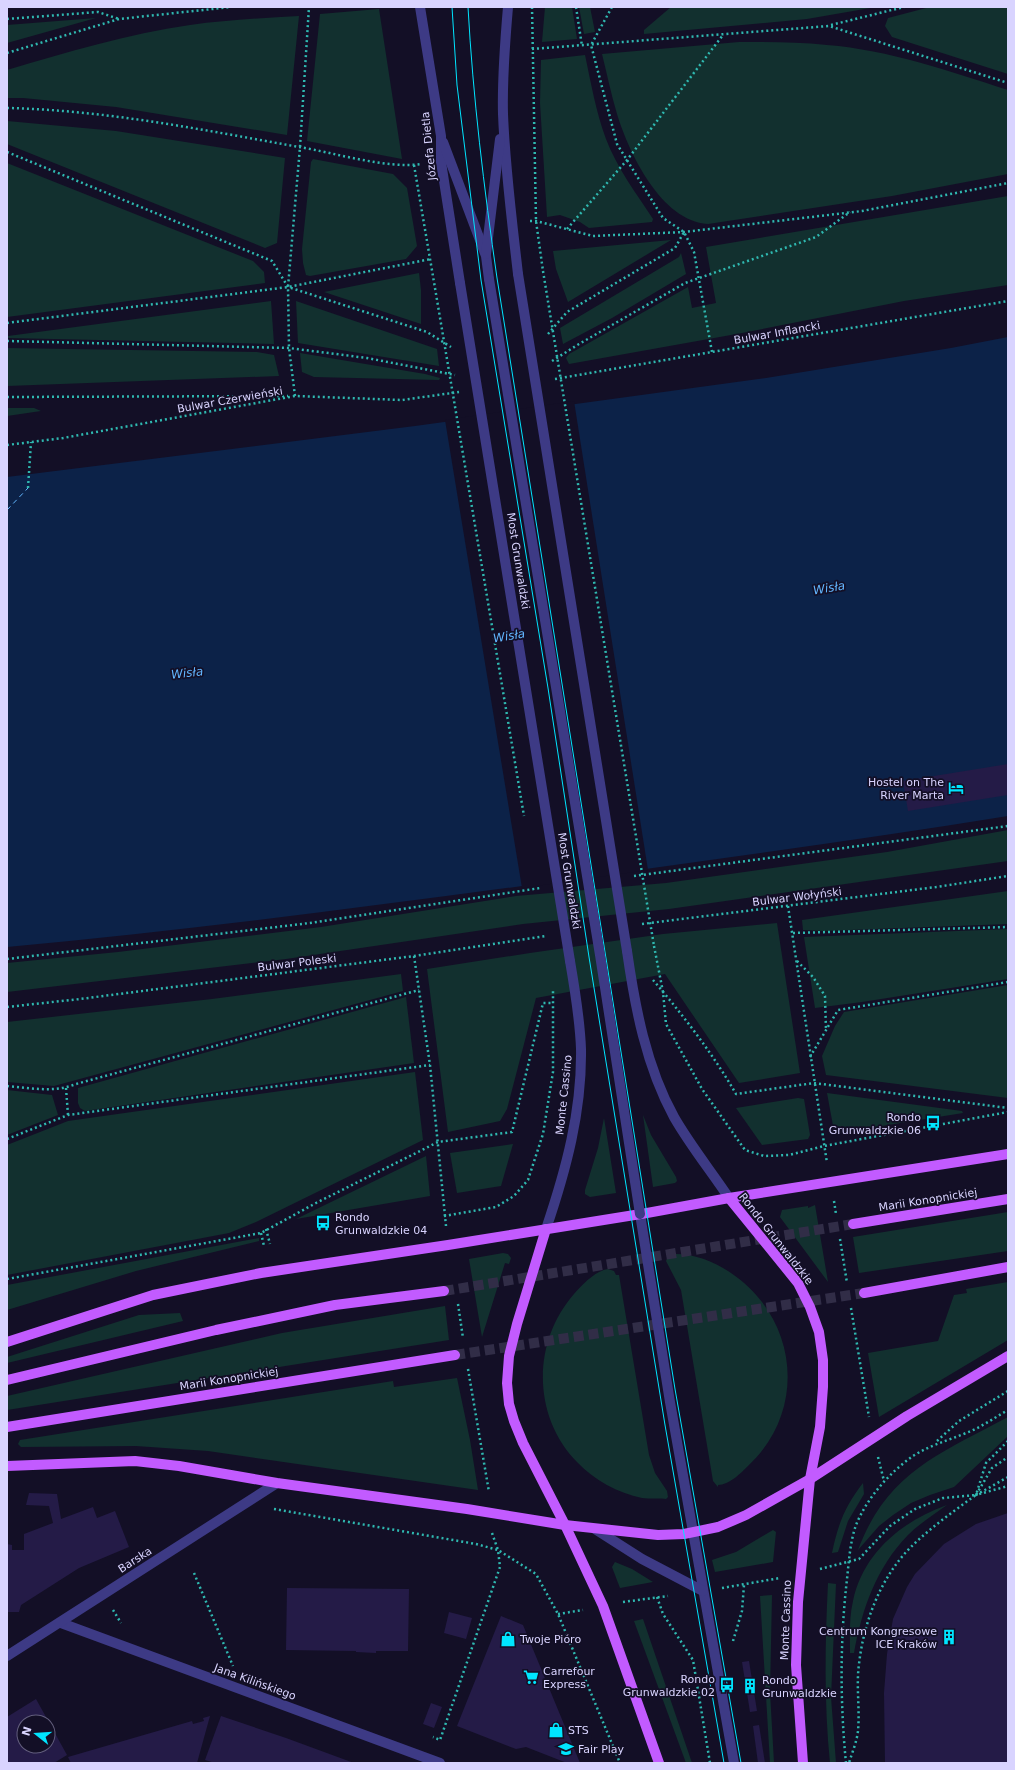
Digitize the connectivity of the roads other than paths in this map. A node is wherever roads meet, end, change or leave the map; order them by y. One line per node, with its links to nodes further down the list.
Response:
1 (420, 7): 4 (street, Józefa Dietla)
2 (508, 7): 3 (street)
3 (503, 113): 5 (street); 9 (street, bridge)
4 (441, 136): 5 (street); 6 (street, Józefa Dietla)
5 (486, 256): 11 (street, bridge)
6 (460, 283): 7 (street, Most Grunwaldzki, bridge)
7 (570, 961): 13 (street, Monte Cassino)
8 (1008, 1154): 9 (main road)
9 (730, 1198): 11 (main road, Rondo Grunwaldzkie); 23 (main road, Rondo Grunwaldzkie)
10 (1008, 1199): 12 (main road, Marii Konopnickiej)
11 (640, 1214): 13 (main road, Rondo Grunwaldzkie); 27 (street)
12 (853, 1224)
13 (546, 1229): 17 (main road, Rondo Grunwaldzkie); 25 (main road)
14 (1008, 1267): 16 (main road)
15 (444, 1291): 20 (main road)
16 (864, 1293)
17 (7, 1342)
18 (455, 1355): 21 (main road, Marii Konopnickiej)
19 (1008, 1356): 23 (main road)
20 (7, 1380)
21 (7, 1427)
22 (7, 1466): 24 (main road)
23 (810, 1479): 27 (main road); 34 (main road, Monte Cassino)
24 (277, 1483): 25 (main road); 29 (street, Barska)
25 (565, 1525): 26 (main road); 32 (main road)
26 (595, 1528): 27 (main road); 28 (street)
27 (693, 1533): 28 (street)
28 (704, 1591): 33 (street)
29 (61, 1623): 30 (street, Barska); 31 (street, Jana Kilińskiego)
30 (7, 1656)
31 (440, 1763)
32 (659, 1763)
33 (734, 1763)
34 (803, 1763)

